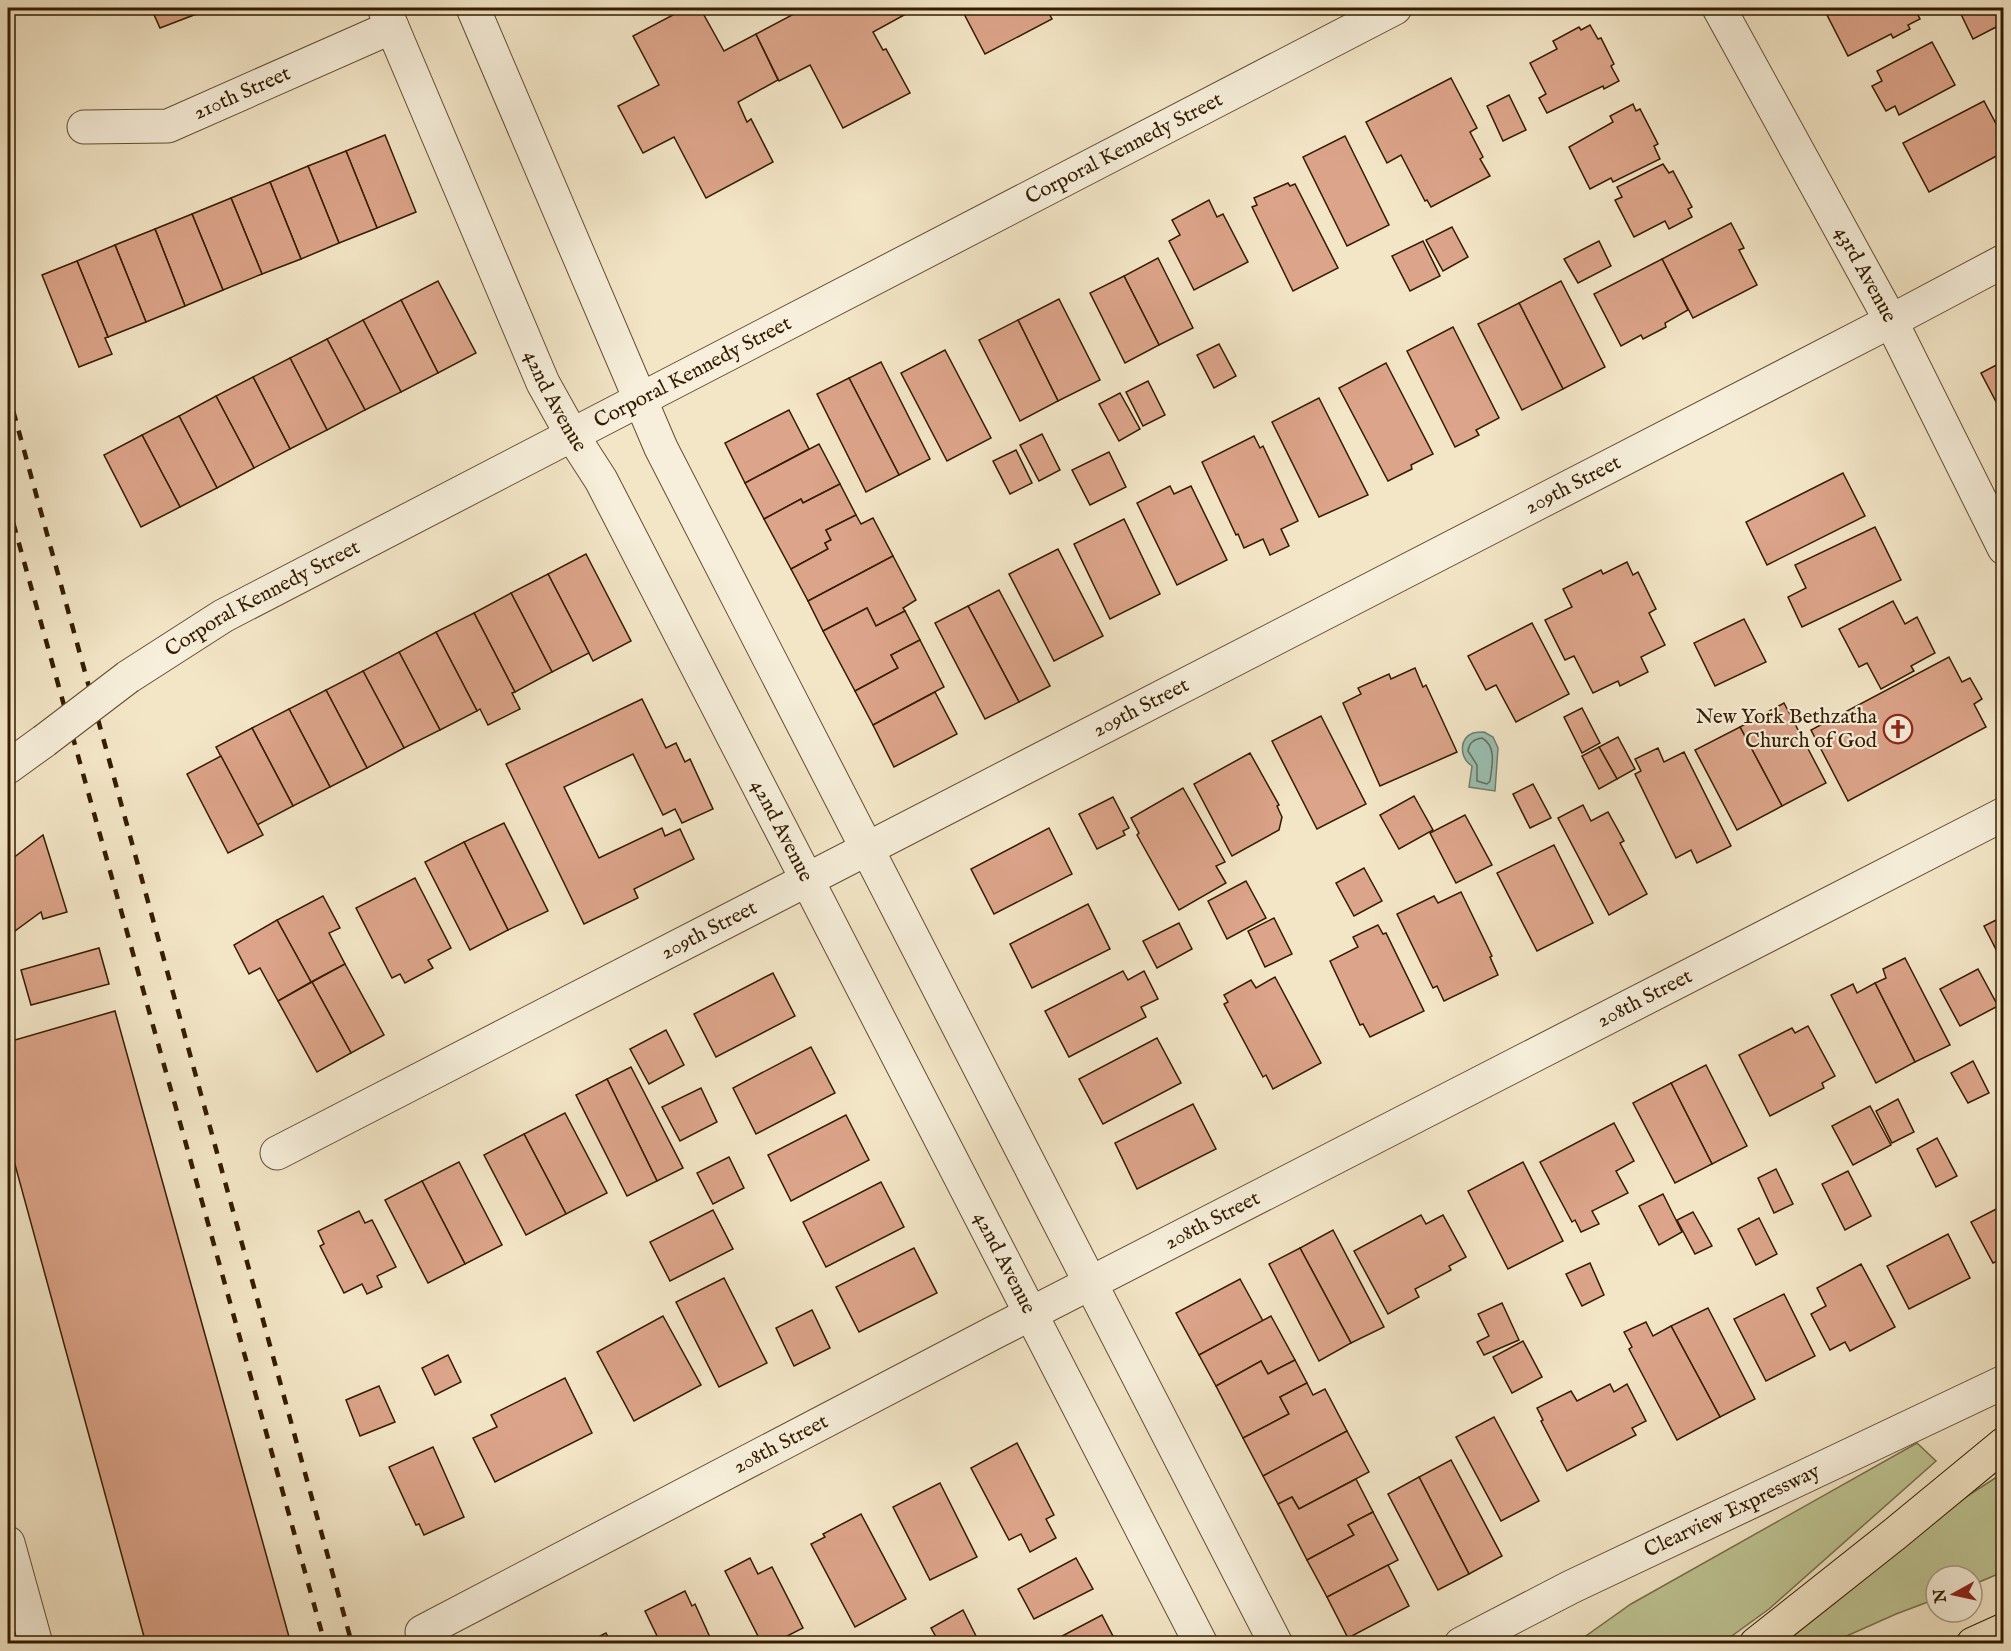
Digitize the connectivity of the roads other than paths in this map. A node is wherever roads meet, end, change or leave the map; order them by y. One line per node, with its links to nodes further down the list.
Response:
1 (473, 8): 8 (street)
2 (1395, 8): 8 (street, Corporal Kennedy Street)
3 (1719, 8): 7 (street, 43rd Avenue)
4 (388, 17): 5 (street, 210th Street); 9 (street, 42nd Avenue)
5 (84, 127)
6 (2004, 261): 7 (street, 209th Street)
7 (1891, 321): 10 (street, 43rd Avenue); 13 (street, 209th Street)
8 (639, 400): 9 (street, Corporal Kennedy Street); 13 (street)
9 (572, 435): 11 (street, Corporal Kennedy Street, bridge); 14 (street, 42nd Avenue)
10 (2004, 548)
11 (8, 767)
12 (2004, 813): 16 (street, 208th Street)
13 (868, 849): 14 (street, 209th Street); 16 (street)
14 (807, 880): 15 (street, 209th Street); 17 (street, 42nd Avenue)
15 (277, 1153)
16 (1091, 1282): 17 (street, 208th Street); 26 (street)
17 (1032, 1313): 23 (street, 208th Street); 25 (street, 42nd Avenue)
18 (2004, 1382): 21 (street, Clearview Expressway)
19 (2004, 1444): 29 (highway)
20 (8, 1544): 24 (street)
21 (1571, 1587): 27 (street, Clearview Expressway); 28 (street)
22 (2004, 1630): 30 (highway)
23 (422, 1632)
24 (36, 1644)
25 (1201, 1644)
26 (1276, 1644)
27 (1461, 1644)
28 (1509, 1644)
29 (1756, 1644)
30 (1972, 1644)

